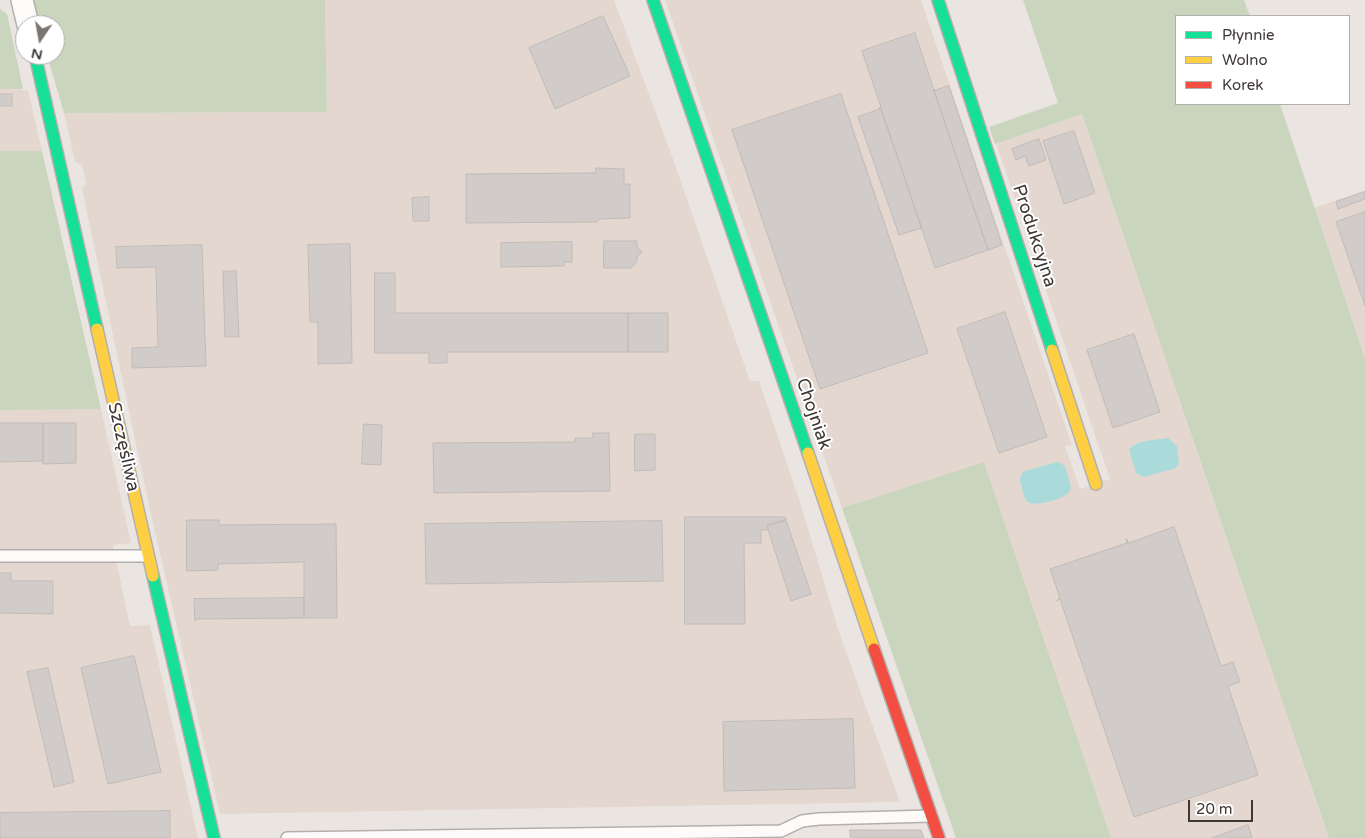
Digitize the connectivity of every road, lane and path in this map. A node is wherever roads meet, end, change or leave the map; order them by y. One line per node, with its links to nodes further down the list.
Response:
1 (22, 0): 4 (street)
2 (653, 0): 9 (street, Chojniak)
3 (938, 0): 6 (street, Produkcyjna)
4 (26, 15)
5 (37, 65): 8 (street, Szczęśliwa)
6 (1096, 484)
7 (0, 556): 8 (lane)
8 (148, 556): 10 (street, Szczęśliwa)
9 (931, 816): 11 (lane); 12 (street, Chojniak)
10 (214, 838)
11 (287, 838)
12 (940, 838)

